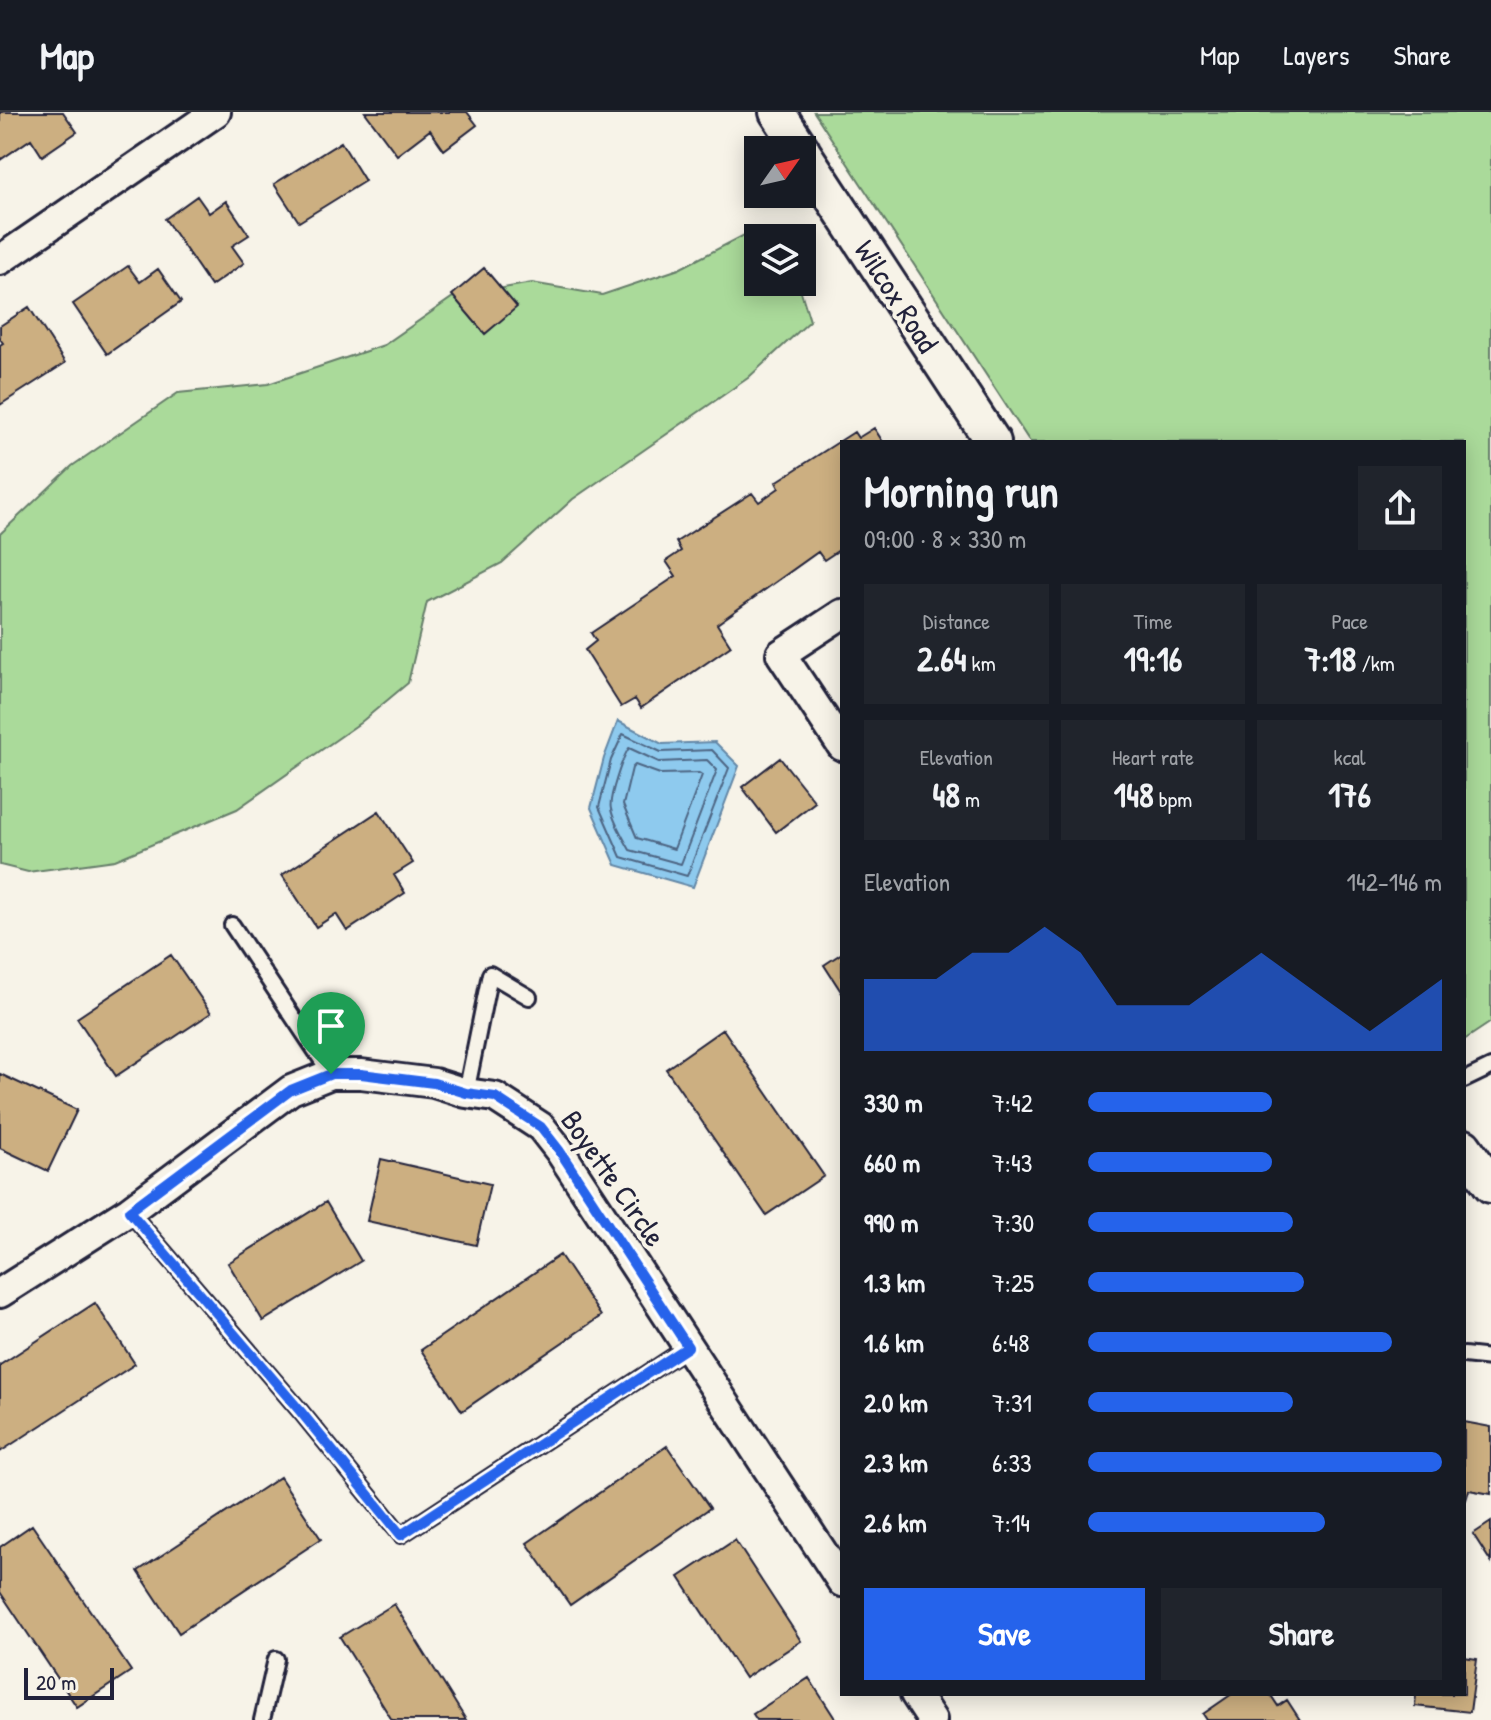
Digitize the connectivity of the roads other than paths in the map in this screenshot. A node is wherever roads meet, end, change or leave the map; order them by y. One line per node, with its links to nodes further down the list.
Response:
1 (216, 112): 5 (street)
2 (777, 112): 3 (street, Wilcox Road)
3 (793, 136)
4 (816, 171): 6 (street, Wilcox Road)
5 (0, 260)
6 (992, 440)
7 (840, 615): 8 (street)
8 (840, 743)
9 (232, 925): 12 (lane)
10 (529, 997): 14 (lane)
11 (1491, 1067): 13 (lane)
12 (331, 1074): 14 (street, Boyette Circle); 17 (street, Boyette Circle)
13 (1466, 1079)
14 (466, 1093): 19 (street, Boyette Circle)
15 (1466, 1150): 16 (street)
16 (1491, 1185)
17 (129, 1211): 18 (street, Boyette Circle); 19 (lane)
18 (0, 1293)
19 (688, 1347): 22 (street, Boyette Circle)
20 (1466, 1355): 21 (lane)
21 (1491, 1358)
22 (840, 1579)
23 (276, 1659): 25 (lane)
24 (916, 1696): 26 (street)
25 (262, 1720)
26 (932, 1720)

